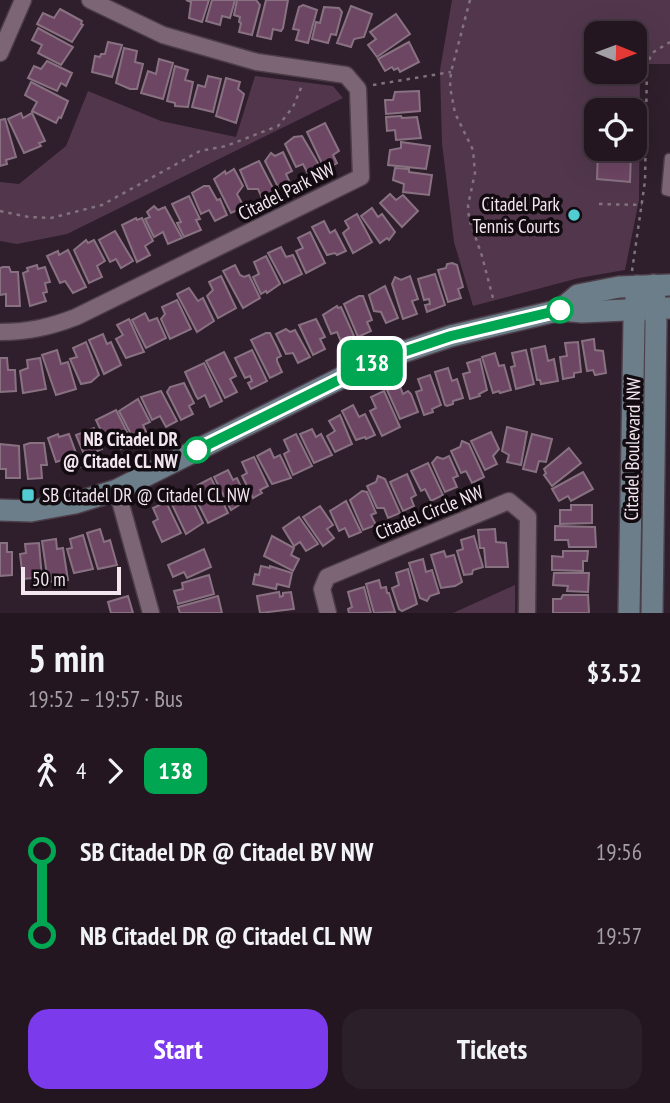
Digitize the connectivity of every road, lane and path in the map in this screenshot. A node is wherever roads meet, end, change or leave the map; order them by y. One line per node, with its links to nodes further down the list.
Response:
1 (23, 0): 5 (street)
2 (90, 0): 19 (street, Citadel Park NW)
3 (470, 0): 6 (path)
4 (670, 41): 13 (path)
5 (0, 53)
6 (451, 72): 8 (path); 16 (path)
7 (304, 80): 14 (path)
8 (373, 85)
9 (670, 158): 10 (lane)
10 (670, 172): 11 (lane)
11 (670, 192)
12 (599, 204): 13 (path)
13 (642, 205): 15 (path)
14 (0, 211)
15 (648, 282): 17 (street, Citadel Boulevard NW); 18 (street)
16 (495, 302)
17 (654, 308): 18 (street); 25 (street, Citadel Boulevard NW); 26 (street, Citadel Boulevard NW)
18 (560, 310): 20 (street)
19 (0, 332)
20 (117, 490): 21 (street); 22 (street)
21 (0, 510)
22 (151, 613)
23 (328, 613): 24 (street, Citadel Circle NW)
24 (527, 613)
25 (629, 613)
26 (652, 613)

